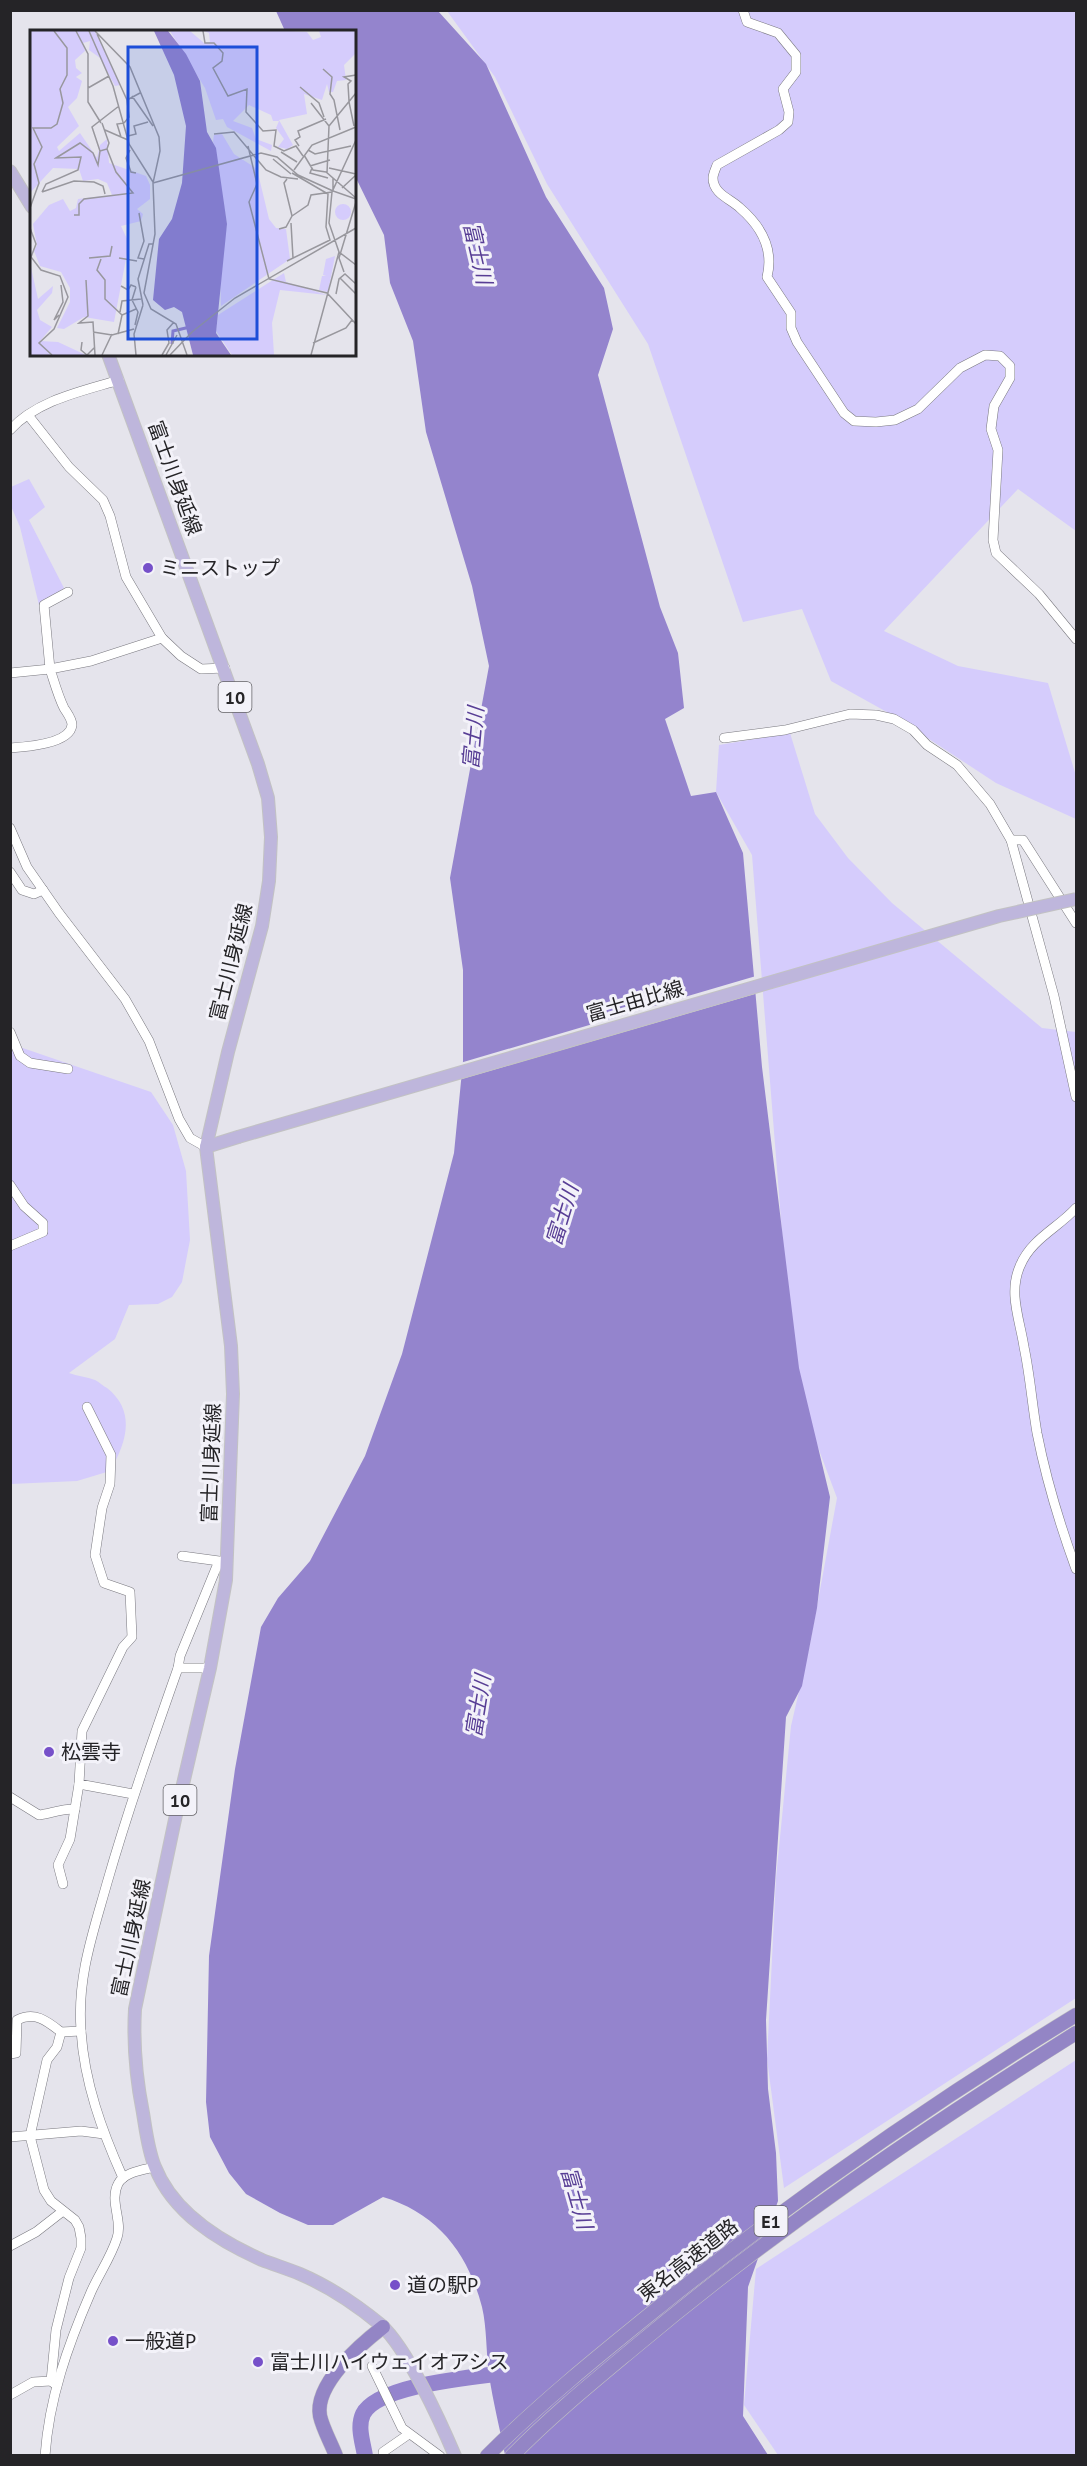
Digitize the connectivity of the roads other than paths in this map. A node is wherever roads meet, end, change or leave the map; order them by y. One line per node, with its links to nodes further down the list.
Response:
1 (743, 10): 10 (street)
2 (10, 171): 3 (main road)
3 (30, 204)
4 (109, 356): 5 (main road, 富士川身延線 / 10)
5 (119, 380): 6 (street); 11 (main road, 富士川身延線 / 10)
6 (28, 415): 7 (street); 9 (street)
7 (10, 429)
8 (68, 592): 12 (street)
9 (162, 638): 11 (street); 12 (street)
10 (1077, 639)
11 (225, 668): 25 (main road, 富士川身延線 / 10)
12 (50, 669): 13 (street); 15 (street)
13 (10, 673)
14 (724, 738): 17 (street)
15 (10, 748)
16 (10, 828): 19 (street)
17 (1011, 840): 21 (street); 24 (street)
18 (10, 872): 19 (street)
19 (43, 890): 25 (street)
20 (1077, 899): 25 (main road, 富士由比線, bridge)
21 (1077, 922)
22 (10, 1032): 23 (street)
23 (68, 1069)
24 (1077, 1097)
25 (206, 1147): 33 (main road, 富士川身延線 / 10)
26 (10, 1185): 28 (street)
27 (1077, 1208): 31 (street)
28 (10, 1246)
29 (87, 1407): 34 (street)
30 (182, 1556): 32 (street)
31 (1077, 1569)
32 (178, 1668): 33 (street); 35 (street)
33 (210, 1668): 47 (main road, 富士川身延線 / 10)
34 (80, 1784): 35 (street); 37 (street)
35 (133, 1794): 40 (street)
36 (10, 1797): 37 (street)
37 (75, 1809): 38 (street)
38 (63, 1884)
39 (1077, 2014): 61 (highway, 東名高速道路 / E1)
40 (81, 2031): 41 (street); 44 (street)
41 (61, 2032): 43 (street); 45 (street)
42 (1077, 2033): 62 (highway, 東名高速道路 / E1)
43 (10, 2054)
44 (104, 2134): 45 (street); 48 (street)
45 (30, 2136): 46 (street); 49 (street)
46 (10, 2137)
47 (155, 2167): 48 (street); 51 (main road, 富士川身延線 / 10)
48 (123, 2178): 53 (street)
49 (63, 2211): 50 (street); 53 (street)
50 (10, 2246)
51 (383, 2326): 57 (highway); 60 (main road, 富士川身延線 / 10)
52 (372, 2366): 55 (street)
53 (54, 2383): 54 (street); 56 (street)
54 (10, 2395)
55 (405, 2431): 58 (street); 59 (street)
56 (45, 2456)
57 (336, 2456)
58 (383, 2456)
59 (440, 2456)
60 (455, 2456)
61 (487, 2456)
62 (512, 2456)

